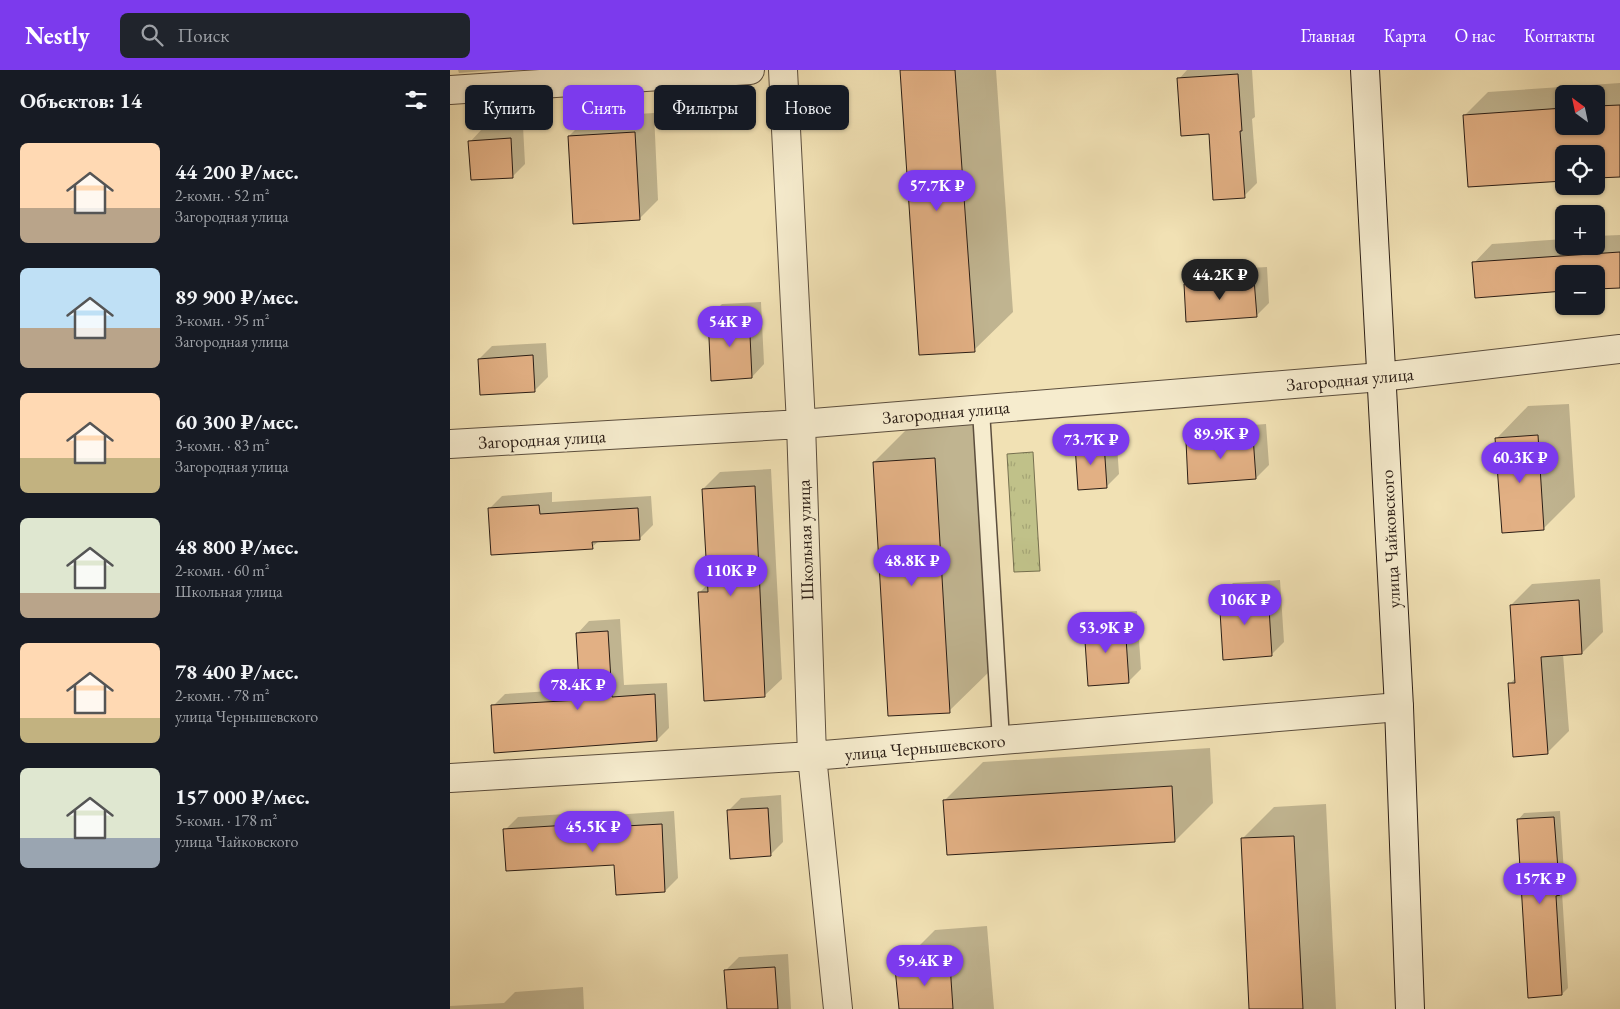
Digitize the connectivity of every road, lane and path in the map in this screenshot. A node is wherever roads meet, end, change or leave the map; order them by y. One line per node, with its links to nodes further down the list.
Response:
1 (750, 70): 4 (street)
2 (783, 70): 8 (street, Школьная улица)
3 (1365, 70): 6 (street, улица Чайковского)
4 (450, 90)
5 (1620, 349): 6 (street, Загородная улица)
6 (1382, 377): 7 (street, Загородная улица); 10 (street, улица Чайковского)
7 (981, 410): 8 (street, Загородная улица); 11 (lane)
8 (801, 424): 9 (street, Загородная улица); 12 (street, Школьная улица)
9 (450, 444)
10 (1399, 707): 11 (street, улица Чернышевского); 15 (street, улица Чайковского)
11 (1001, 740): 12 (street, улица Чернышевского)
12 (812, 756): 13 (street, улица Чернышевского); 14 (street, Школьная улица)
13 (450, 778)
14 (838, 1009)
15 (1410, 1009)

